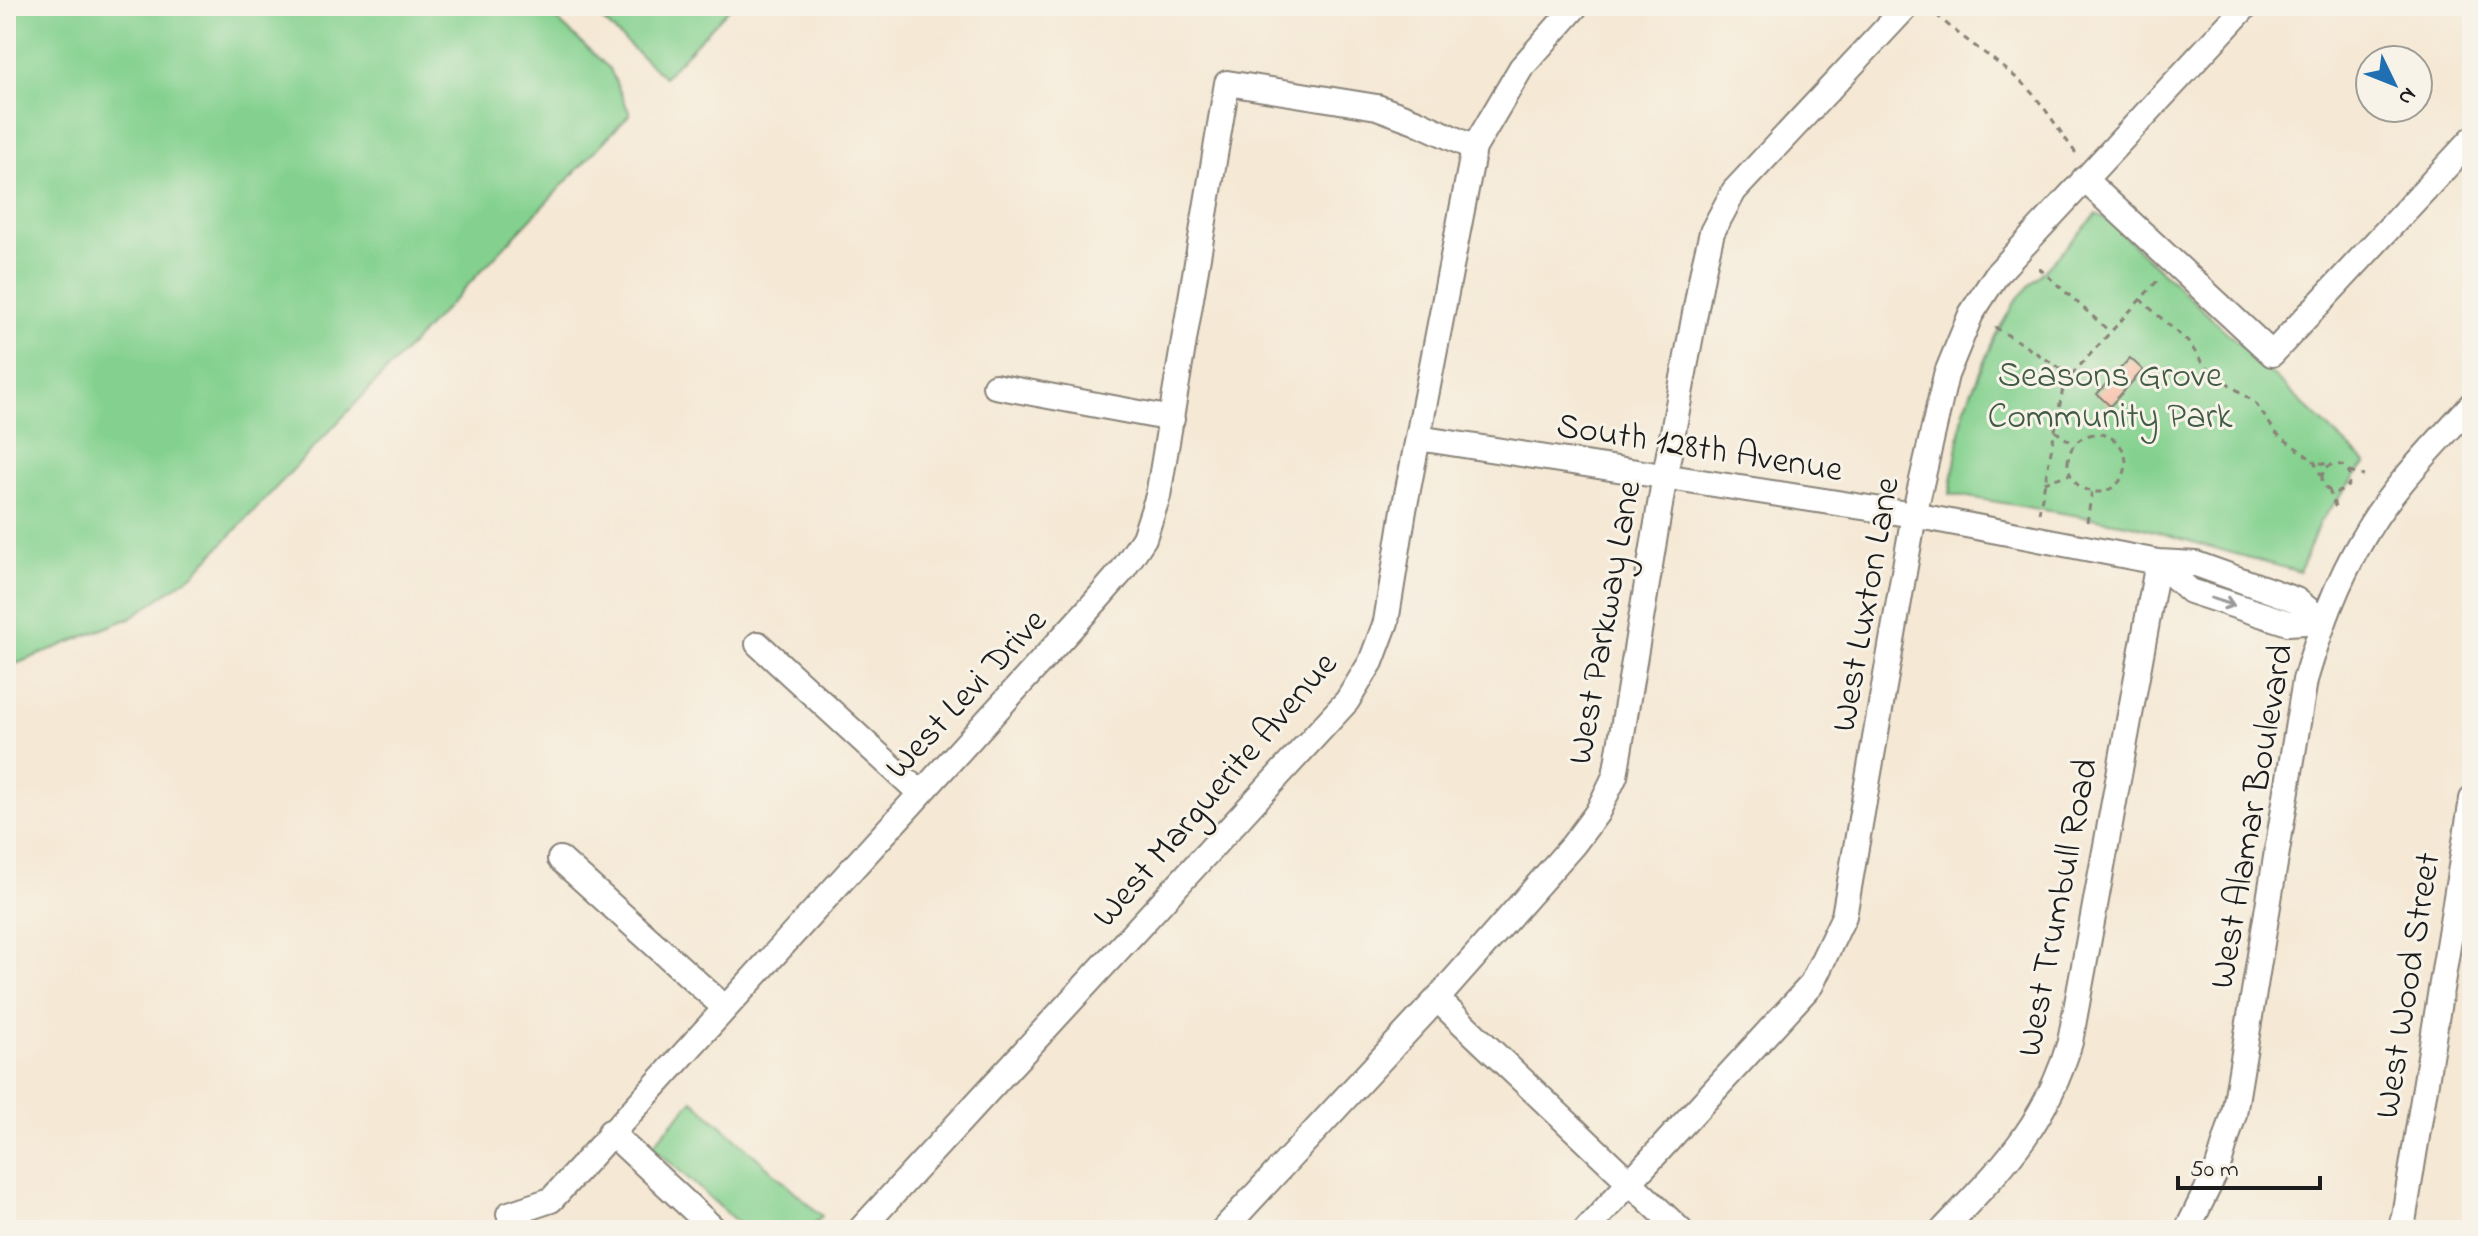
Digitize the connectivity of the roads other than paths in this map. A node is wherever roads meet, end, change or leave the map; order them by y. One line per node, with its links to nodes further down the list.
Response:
1 (1576, 6): 5 (street, West Marguerite Avenue)
2 (1907, 6): 11 (street, West Parkway Lane)
3 (2246, 6): 6 (street, West Luxton Lane)
4 (2472, 139): 6 (street)
5 (1474, 148): 9 (street, West Levi Drive); 10 (street, West Marguerite Avenue)
6 (2084, 179): 12 (street, West Luxton Lane)
7 (995, 386): 9 (street)
8 (2472, 404): 14 (street, West Alamar Boulevard)
9 (1172, 419): 16 (street, West Levi Drive)
10 (1418, 438): 11 (street, South 128th Avenue); 25 (street, West Marguerite Avenue)
11 (1665, 475): 12 (street, South 128th Avenue); 19 (street, West Parkway Lane)
12 (1914, 515): 13 (street, South 128th Avenue); 22 (street, West Luxton Lane)
13 (2158, 562): 14 (street); 29 (street, West Trumbull Road)
14 (2323, 621): 30 (street, West Alamar Boulevard)
15 (758, 644): 16 (street)
16 (920, 793): 20 (street, West Levi Drive)
17 (2472, 799): 31 (street, West Wood Street)
18 (560, 859): 20 (street)
19 (1437, 999): 22 (street); 26 (street, West Parkway Lane)
20 (724, 1007): 21 (street, West Levi Drive)
21 (610, 1132): 23 (street, West Levi Drive); 24 (street)
22 (1630, 1184): 27 (street, West Luxton Lane); 28 (street)
23 (509, 1214)
24 (715, 1230)
25 (860, 1230)
26 (1223, 1230)
27 (1586, 1230)
28 (1680, 1230)
29 (1943, 1230)
30 (2187, 1230)
31 (2400, 1230)

